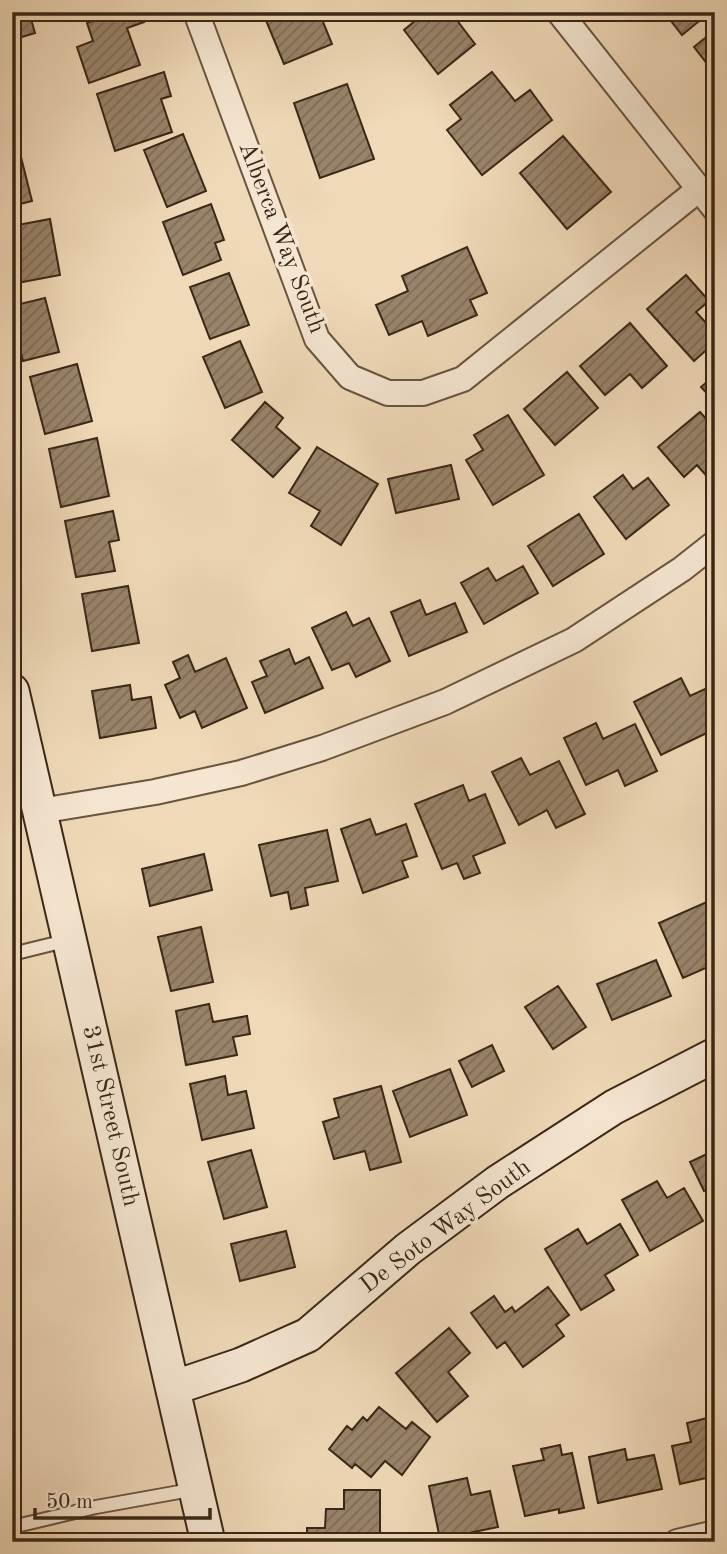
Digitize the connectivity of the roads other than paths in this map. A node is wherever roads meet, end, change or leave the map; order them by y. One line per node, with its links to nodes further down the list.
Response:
1 (196, 12): 3 (street, Alberca Way South)
2 (559, 12): 3 (street)
3 (698, 190): 4 (street)
4 (715, 209)
5 (715, 543): 8 (street)
6 (12, 691): 7 (street, 31st Street South)
7 (17, 736): 8 (street, 31st Street South)
8 (40, 811): 9 (street, 31st Street South)
9 (69, 940): 10 (lane); 12 (street, 31st Street South)
10 (12, 954)
11 (715, 1055): 12 (street, De Soto Way South)
12 (173, 1388): 13 (street, 31st Street South)
13 (196, 1489): 14 (lane); 16 (street, 31st Street South)
14 (12, 1527)
15 (715, 1533): 17 (street)
16 (208, 1542)
17 (677, 1542)

